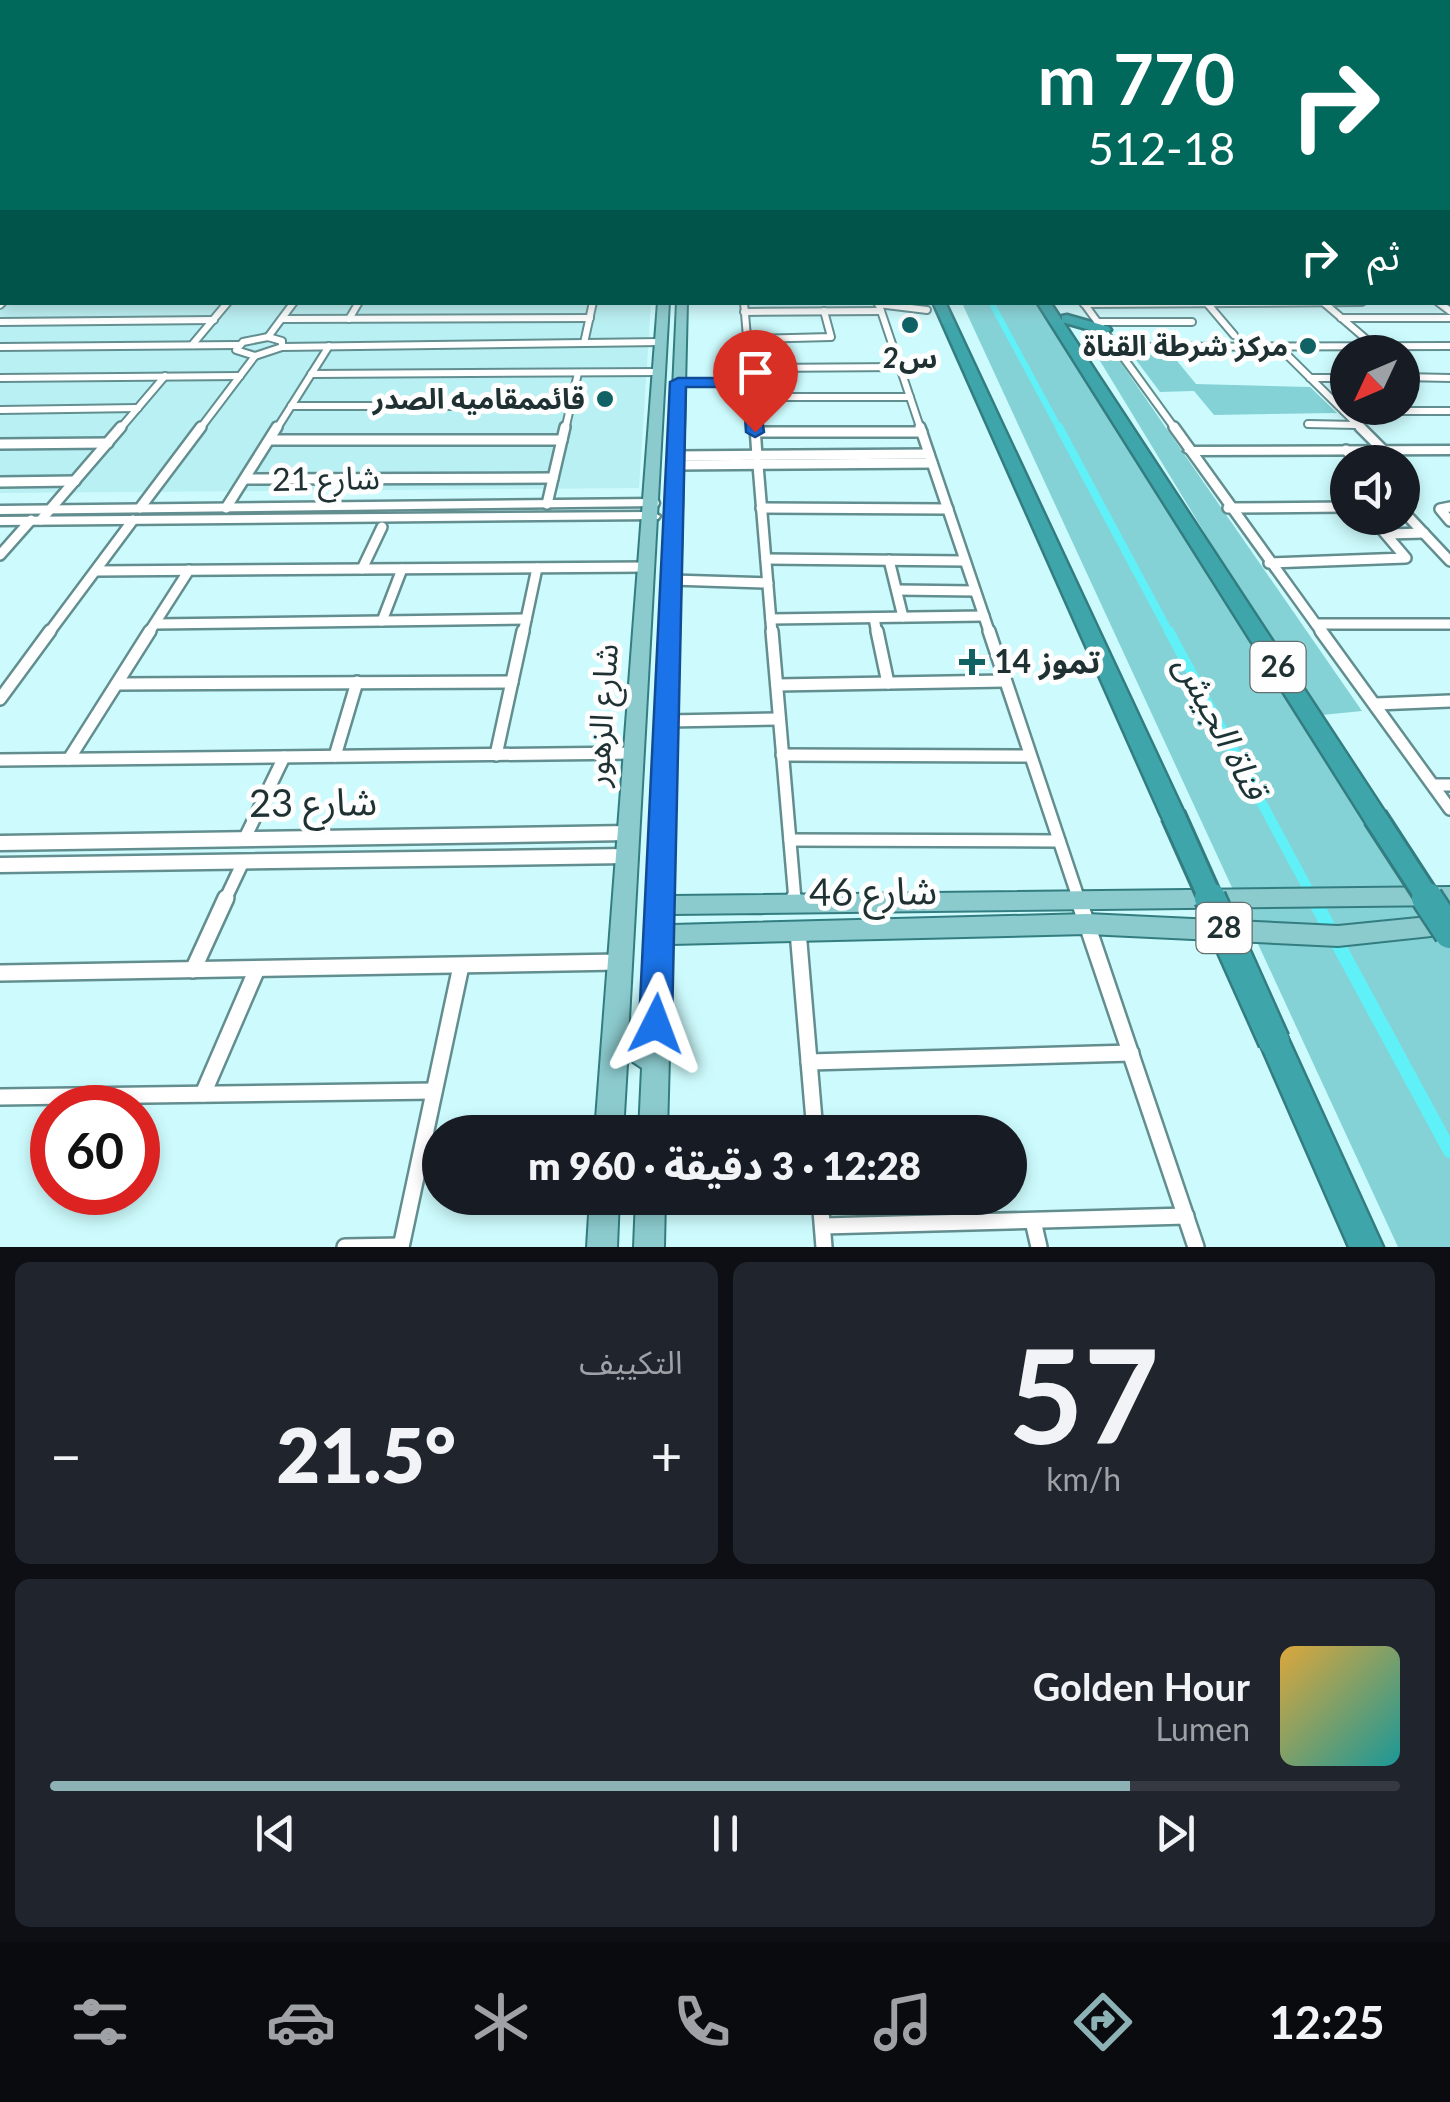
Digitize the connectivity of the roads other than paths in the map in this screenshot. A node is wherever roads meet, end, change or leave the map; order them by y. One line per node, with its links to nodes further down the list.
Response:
1 (226, 305): 22 (street)
2 (292, 305): 20 (street)
3 (357, 305): 17 (street)
4 (592, 305): 18 (street)
5 (664, 305): 31 (main road, شارع الزهور)
6 (681, 305): 51 (main road, شارع الزهور)
7 (930, 305): 210 (highway, 28, bridge)
8 (1045, 305): 44 (highway, 26)
9 (1061, 305): 21 (highway)
10 (1085, 305): 25 (street)
11 (1208, 305): 26 (street)
12 (1326, 305): 19 (street)
13 (879, 306): 15 (street); 45 (street)
14 (744, 307): 15 (street); 29 (street)
15 (824, 311): 29 (street)
16 (1449, 317): 19 (street)
17 (350, 318): 18 (street); 20 (street)
18 (590, 318): 32 (street)
19 (1342, 318): 27 (street)
20 (282, 319): 28 (street)
21 (1067, 319): 25 (highway); 30 (highway)
22 (214, 320): 23 (street); 33 (street)
23 (0, 322)
24 (1192, 322): 25 (street)
25 (1099, 327): 30 (highway); 38 (street)
26 (1234, 335)
27 (1361, 335)
28 (268, 337): 34 (street); 37 (street)
29 (747, 339): 46 (street)
30 (1075, 339): 44 (highway)
31 (662, 342): 32 (street); 51 (main road, شارع الزهور)
32 (584, 343): 35 (street)
33 (192, 345): 34 (street); 36 (street)
34 (238, 345): 43 (street)
35 (329, 346): 37 (street); 48 (street)
36 (0, 347)
37 (282, 347): 43 (street)
38 (1117, 347): 39 (street); 81 (street)
39 (1279, 347): 40 (street); 53 (street)
40 (1330, 347)
41 (1420, 348): 42 (street)
42 (1448, 348)
43 (255, 356): 50 (street)
44 (1081, 362): 178 (highway, 26, bridge)
45 (900, 367): 46 (street); 58 (street)
46 (749, 368): 57 (street)
47 (578, 372): 48 (street); 51 (street); 62 (street)
48 (312, 374): 61 (street)
49 (165, 376): 50 (street); 52 (street); 63 (street)
50 (240, 376): 102 (street)
51 (669, 377): 57 (street); 87 (main road, شارع الزهور); 98 (main road, شارع الزهور)
52 (0, 378)
53 (1310, 378): 54 (street); 60 (street)
54 (1330, 378)
55 (1420, 378): 56 (street)
56 (1450, 378)
57 (750, 382): 59 (street)
58 (910, 397): 59 (street); 72 (street)
59 (752, 398): 71 (street)
60 (1330, 398)
61 (292, 406): 62 (street); 74 (street)
62 (570, 406): 75 (street)
63 (138, 408): 64 (street); 76 (street)
64 (0, 410)
65 (1420, 411): 66 (street)
66 (1450, 411)
67 (1308, 424): 68 (street)
68 (1323, 424): 69 (street); 73 (street)
69 (1330, 424)
70 (1357, 425): 78 (street)
71 (755, 432): 72 (street); 86 (street)
72 (922, 432): 83 (street)
73 (1333, 435)
74 (270, 440): 75 (street); 89 (street)
75 (562, 440): 88 (street)
76 (108, 443): 77 (street); 90 (street)
77 (0, 444)
78 (1378, 445)
79 (1420, 450): 80 (street)
80 (1450, 450)
81 (1194, 456): 82 (street); 97 (street)
82 (1330, 458)
83 (931, 459): 86 (street); 100 (street)
84 (1420, 459): 85 (street)
85 (1450, 459)
86 (757, 460): 87 (street); 96 (street)
87 (676, 461): 123 (main road, شارع الزهور)
88 (553, 478): 89 (street); 92 (street)
89 (245, 480): 95 (street)
90 (75, 481): 91 (street); 103 (street)
91 (0, 482)
92 (547, 504): 98 (street, شارع 21); 101 (street, شارع 21)
93 (1330, 506): 97 (street)
94 (1450, 507): 105 (street)
95 (226, 508): 101 (street, شارع 21); 102 (street, شارع 21)
96 (761, 508): 100 (street); 112 (street)
97 (1228, 508): 116 (street)
98 (653, 509): 101 (street, شارع 21); 118 (main road, شارع الزهور)
99 (0, 510): 103 (street, شارع 21)
100 (948, 510): 114 (street)
101 (241, 513): 102 (street, شارع 21)
102 (137, 514): 103 (street, شارع 21); 122 (street)
103 (41, 517): 104 (street, شارع 21); 111 (street)
104 (0, 520)
105 (1450, 521)
106 (382, 527): 119 (street)
107 (1420, 529): 109 (street)
108 (1420, 533): 109 (street)
109 (1424, 533): 115 (street)
110 (1388, 535): 116 (street)
111 (0, 555)
112 (766, 559): 113 (street); 124 (street)
113 (890, 560): 114 (street); 125 (street)
114 (965, 561): 126 (street)
115 (1450, 561)
116 (1269, 563): 136 (street)
117 (537, 568): 118 (street); 120 (street); 132 (street)
118 (648, 568): 128 (main road, شارع الزهور)
119 (362, 569): 120 (street); 121 (street)
120 (402, 569): 134 (street)
121 (190, 570): 122 (street); 135 (street)
122 (96, 571): 139 (street)
123 (672, 580): 124 (street); 127 (main road, شارع الزهور)
124 (768, 584): 133 (street)
125 (897, 590): 126 (street); 130 (street)
126 (975, 590): 129 (street)
127 (672, 605): 128 (main road); 150 (main road, شارع الزهور)
128 (644, 606): 151 (main road, شارع الزهور)
129 (984, 616): 130 (street); 140 (street)
130 (903, 617): 131 (street)
131 (874, 618): 133 (street); 143 (street)
132 (526, 619): 134 (street); 142 (street)
133 (771, 619): 145 (street)
134 (382, 621): 135 (street)
135 (155, 624): 144 (street)
136 (1316, 624): 137 (street); 148 (street)
137 (1450, 624)
138 (0, 681): 139 (street)
139 (14, 681): 146 (street)
140 (1005, 681): 143 (street); 155 (street)
141 (357, 682): 142 (street); 144 (street); 154 (street)
142 (512, 682): 152 (street)
143 (888, 683): 145 (street)
144 (117, 684): 157 (street)
145 (776, 685): 149 (street)
146 (0, 700)
147 (1450, 701): 148 (street)
148 (1376, 704): 159 (street)
149 (780, 719): 150 (street); 153 (street)
150 (668, 721): 174 (main road, شارع الزهور)
151 (634, 753): 152 (street); 162 (main road, شارع الزهور)
152 (496, 754): 154 (street)
153 (782, 755): 155 (street); 164 (street)
154 (334, 756): 156 (street)
155 (1030, 756): 166 (street)
156 (284, 757): 157 (street); 163 (street)
157 (69, 759): 158 (street)
158 (0, 760)
159 (1434, 785): 160 (street); 161 (street)
160 (1450, 785)
161 (1450, 809)
162 (628, 833): 163 (street, شارع 23); 168 (main road, شارع الزهور)
163 (244, 840): 165 (street, شارع 23)
164 (790, 840): 166 (street); 173 (street)
165 (129, 841): 167 (street, شارع 23); 170 (street)
166 (1059, 841): 175 (street)
167 (0, 843)
168 (627, 856): 169 (street, شارع 23); 180 (main road, شارع الزهور)
169 (244, 862): 170 (street, شارع 23); 183 (street)
170 (118, 864): 171 (street, شارع 23)
171 (0, 865)
172 (1450, 896): 175 (main road, bridge)
173 (795, 904): 174 (main road, شارع 46); 175 (main road, شارع 46)
174 (662, 906): 179 (main road, شارع الزهور)
175 (1084, 913): 176 (main road, bridge); 177 (main road, شارع 46); 187 (street)
176 (1450, 924)
177 (798, 931): 179 (main road, شارع 46); 190 (street)
178 (1450, 933)
179 (660, 935): 186 (main road, شارع الزهور)
180 (620, 962): 181 (street); 185 (main road, شارع الزهور)
181 (461, 966): 182 (street); 191 (street)
182 (257, 969): 183 (street); 192 (street)
183 (192, 970): 184 (street)
184 (0, 973)
185 (616, 1024): 186 (main road); 188 (main road, شارع الزهور)
186 (656, 1024): 189 (main road, شارع الزهور)
187 (1130, 1053): 190 (street); 200 (street)
188 (614, 1062): 189 (main road); 194 (main road, شارع الزهور)
189 (655, 1062): 195 (main road, شارع الزهور)
190 (809, 1062): 196 (street)
191 (434, 1091): 192 (street); 204 (street)
192 (203, 1094): 193 (street)
193 (0, 1096)
194 (610, 1115)
195 (653, 1115)
196 (814, 1115)
197 (604, 1215): 205 (main road)
198 (650, 1215): 206 (main road)
199 (822, 1215): 202 (street)
200 (1186, 1216): 201 (street); 209 (street)
201 (1033, 1221): 202 (street); 208 (street)
202 (823, 1226): 207 (street)
203 (345, 1247): 204 (street)
204 (401, 1247)
205 (602, 1247)
206 (649, 1247)
207 (824, 1247)
208 (1038, 1247)
209 (1196, 1247)
210 (1366, 1247)

